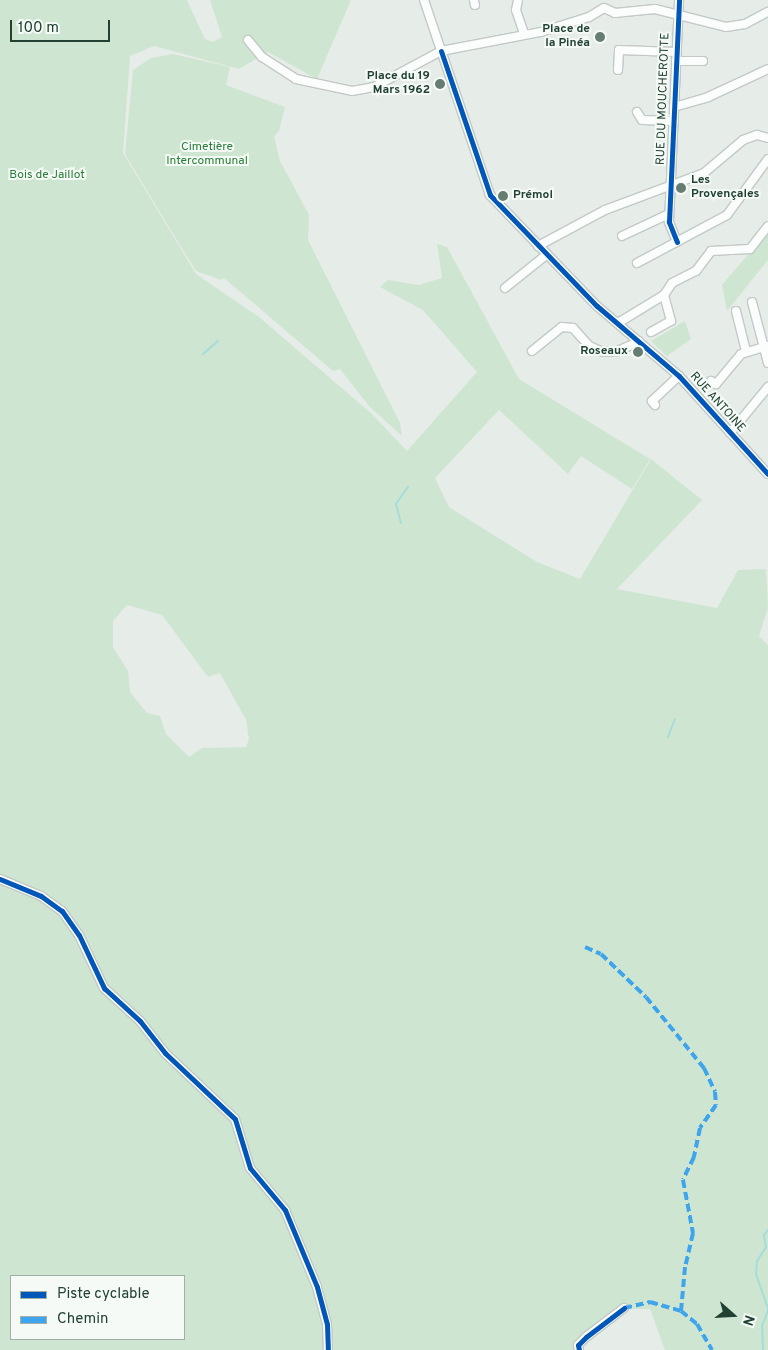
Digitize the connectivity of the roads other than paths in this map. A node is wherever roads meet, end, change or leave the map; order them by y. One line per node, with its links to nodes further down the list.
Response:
1 (424, 0): 9 (street, RUE ANTOINE)
2 (518, 0): 7 (street)
3 (679, 0): 6 (street, RUE DU MOUCHEROTTE)
4 (602, 4): 6 (street); 7 (street)
5 (768, 12): 6 (street)
6 (677, 14): 10 (street, RUE DU MOUCHEROTTE)
7 (524, 33): 9 (street)
8 (248, 40): 9 (street)
9 (441, 51): 25 (street, RUE ANTOINE)
10 (676, 52): 11 (street, RUE DU MOUCHEROTTE); 14 (street, RUE DU MOUCHEROTTE)
11 (676, 61): 12 (street, RUE DU MOUCHEROTTE); 15 (street, RUE DU MOUCHEROTTE)
12 (703, 61)
13 (768, 69): 15 (street)
14 (618, 70)
15 (674, 107): 17 (street, RUE DU MOUCHEROTTE)
16 (637, 112): 17 (street, RUE DU MOUCHEROTTE)
17 (674, 121): 20 (street, RUE DU MOUCHEROTTE)
18 (768, 138): 20 (street)
19 (768, 159): 24 (street)
20 (670, 185): 21 (street, RUE DU MOUCHEROTTE); 25 (street)
21 (669, 214): 23 (street); 24 (street, RUE DU MOUCHEROTTE)
22 (768, 226): 29 (street)
23 (622, 236)
24 (677, 242): 27 (street)
25 (538, 246): 26 (street, RUE ANTOINE)
26 (546, 255): 28 (street); 32 (street, RUE ANTOINE)
27 (637, 263)
28 (505, 288)
29 (664, 295): 32 (street); 33 (street)
30 (752, 302): 35 (street)
31 (736, 310): 37 (street)
32 (618, 323): 34 (street, RUE ANTOINE)
33 (652, 332)
34 (639, 341): 36 (street); 39 (street, RUE ANTOINE)
35 (766, 347): 37 (street); 38 (street)
36 (532, 351)
37 (746, 351): 40 (street)
38 (768, 363)
39 (679, 376): 42 (street); 43 (street, RUE ANTOINE)
40 (711, 381)
41 (768, 387): 43 (street)
42 (655, 405)
43 (730, 433): 44 (street, RUE ANTOINE)
44 (768, 474)
45 (0, 879): 48 (street)
46 (624, 1308): 47 (street)
47 (579, 1348)
48 (328, 1350)

